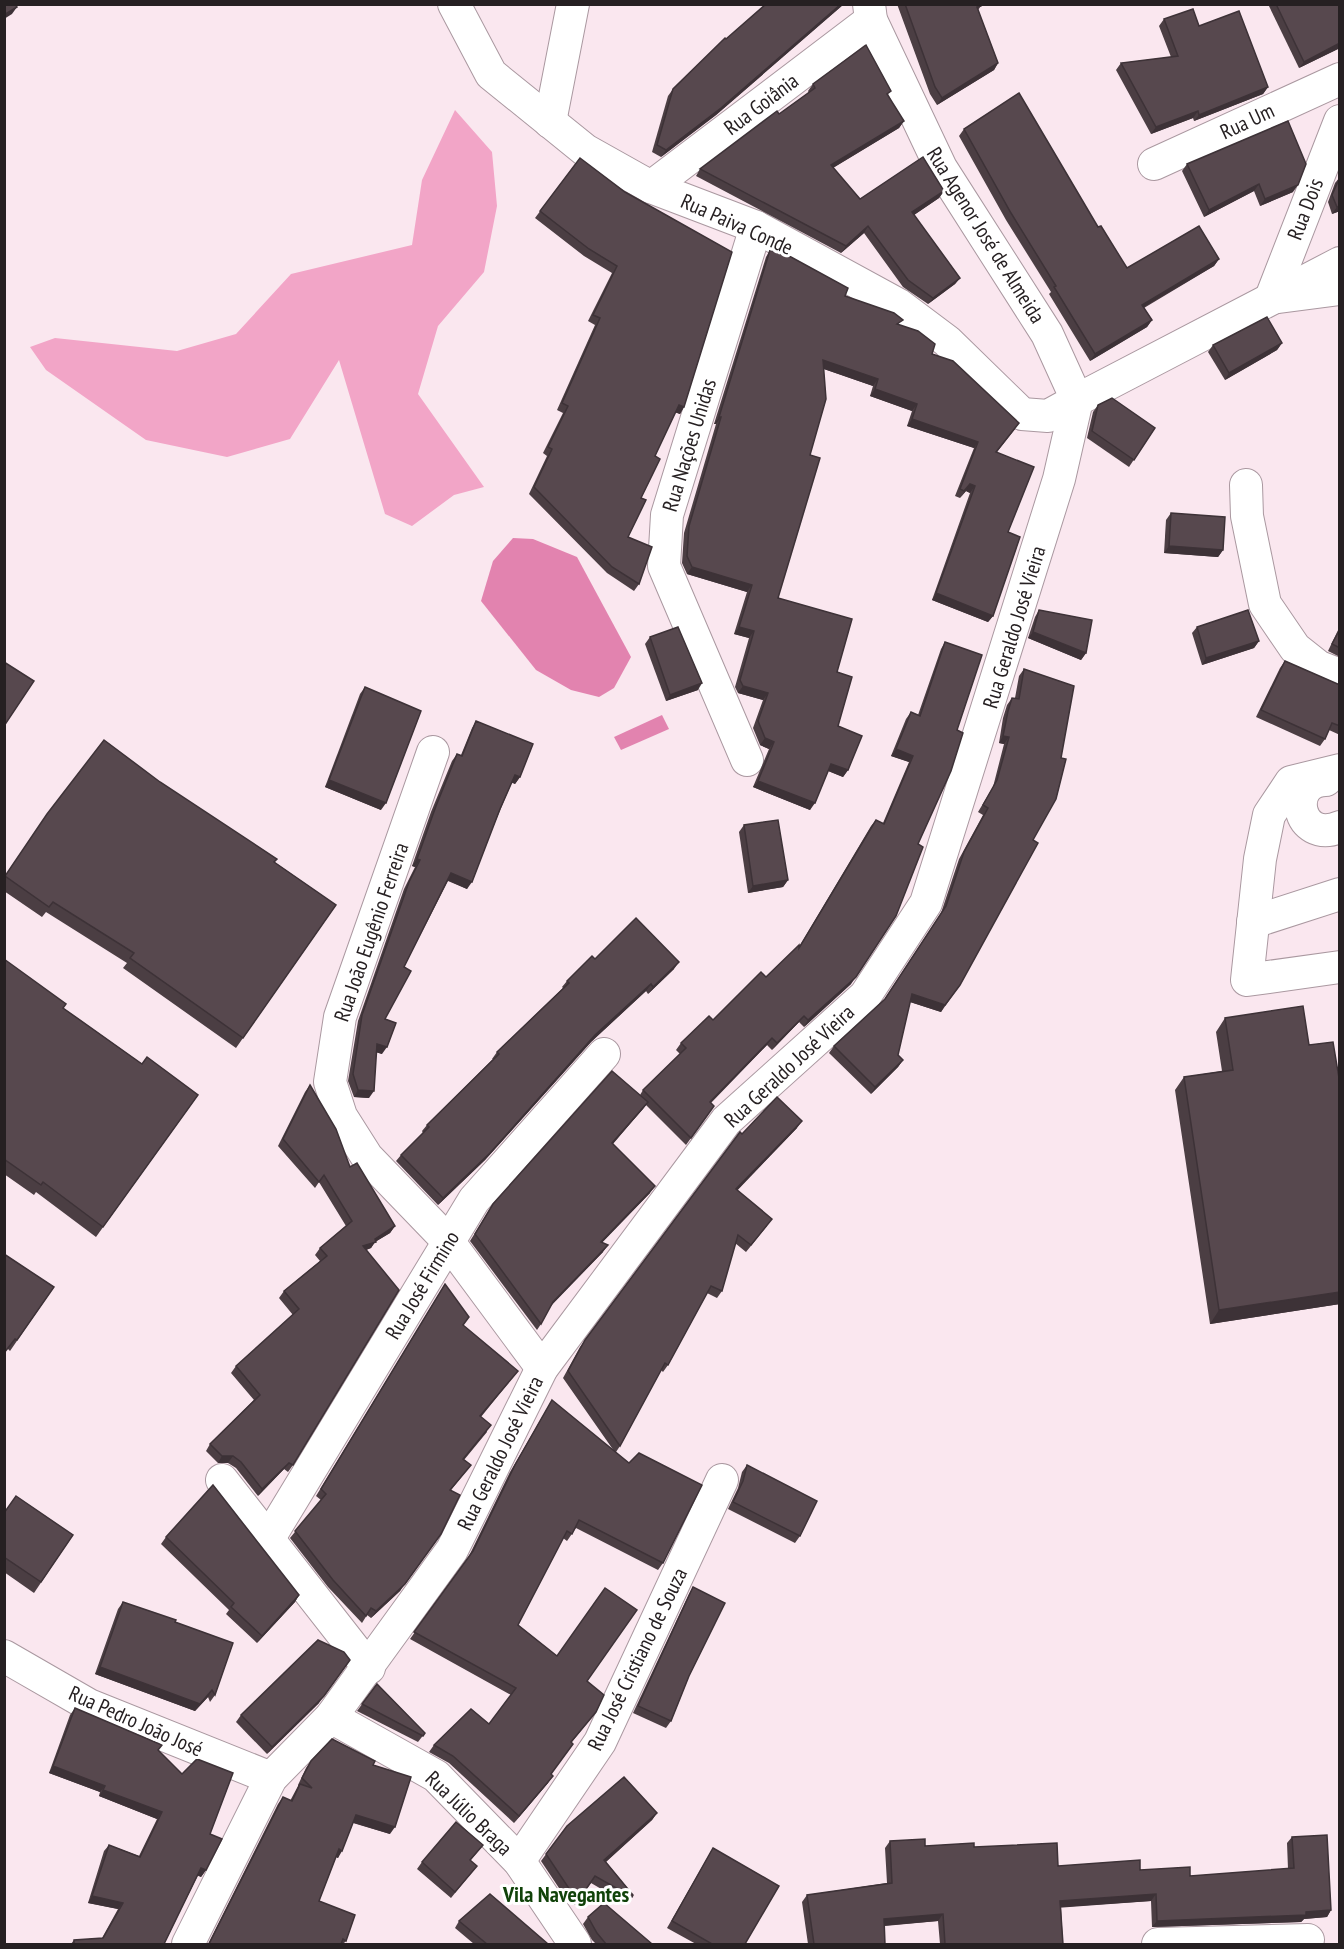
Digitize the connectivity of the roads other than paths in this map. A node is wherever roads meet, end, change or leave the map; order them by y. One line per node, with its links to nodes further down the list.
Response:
1 (454, 4): 6 (street, Rua Paiva Conde)
2 (573, 4): 6 (street)
3 (870, 12): 8 (street, Rua Goiânia); 13 (street, Rua Agenor José de Almeida)
4 (1340, 79): 7 (street, Rua Um)
5 (1340, 121): 12 (street, Rua Dois)
6 (550, 122): 8 (street, Rua Paiva Conde)
7 (1154, 164)
8 (651, 187): 9 (street, Rua Paiva Conde)
9 (756, 227): 13 (street, Rua Paiva Conde); 17 (street, Rua Nações Unidas)
10 (1340, 262): 12 (street)
11 (1340, 290): 12 (street)
12 (1271, 298): 13 (street)
13 (1077, 400): 26 (street, Rua Geraldo José Vieira)
14 (1246, 485): 15 (street)
15 (1340, 675)
16 (433, 752): 25 (street, Rua João Eugênio Ferreira)
17 (747, 760)
18 (1340, 770): 22 (street)
19 (1340, 783): 20 (street)
20 (1339, 828)
21 (1339, 893): 22 (street)
22 (1253, 922): 23 (street)
23 (1340, 967)
24 (604, 1054): 25 (street, Rua José Firmino)
25 (448, 1241): 26 (street, Rua João Eugênio Ferreira); 29 (street, Rua José Firmino)
26 (542, 1368): 31 (street, Rua Geraldo José Vieira)
27 (222, 1480): 29 (street)
28 (722, 1480): 34 (street, Rua José Cristiano de Souza)
29 (269, 1538): 31 (street)
30 (4, 1656): 33 (street, Rua Pedro João José)
31 (369, 1668): 32 (street, Rua Geraldo José Vieira)
32 (331, 1717): 33 (street, Rua Geraldo José Vieira); 34 (street, Rua Júlio Braga)
33 (271, 1778): 36 (street, Rua Geraldo José Vieira)
34 (519, 1861): 37 (street, Rua Júlio Braga)
35 (1308, 1940): 38 (street)
36 (188, 1944)
37 (574, 1944)
38 (1158, 1944)

